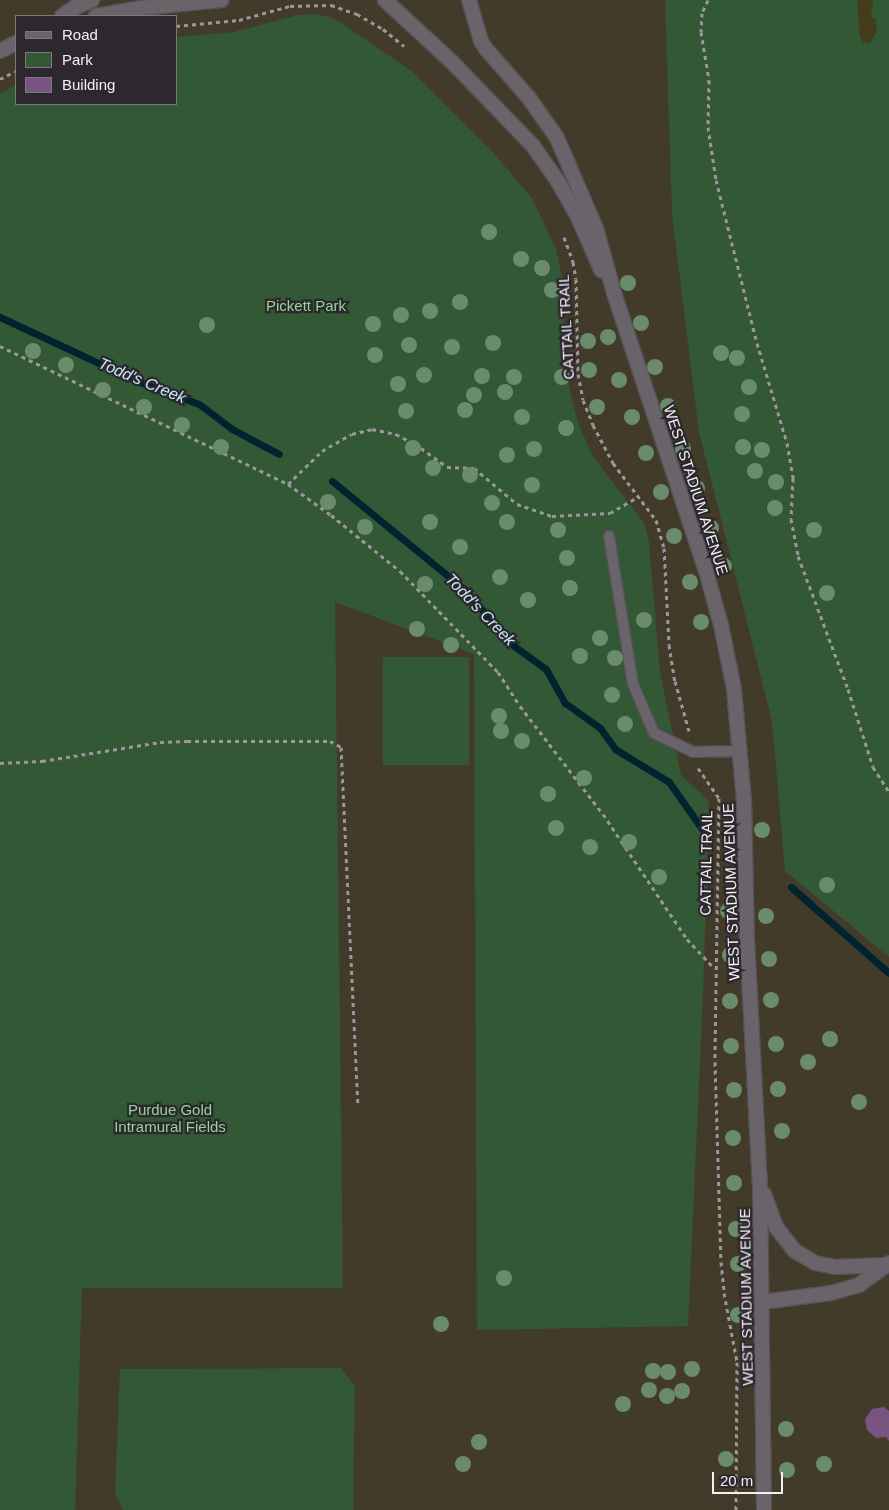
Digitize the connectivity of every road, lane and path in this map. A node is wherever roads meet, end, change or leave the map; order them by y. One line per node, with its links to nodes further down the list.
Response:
1 (92, 0): 6 (street)
2 (222, 0): 7 (street)
3 (385, 0): 15 (street, WEST STADIUM AVENUE)
4 (469, 0): 15 (street, WEST STADIUM AVENUE)
5 (708, 0): 24 (path)
6 (64, 15)
7 (102, 15)
8 (178, 26): 11 (path)
9 (15, 44): 10 (street)
10 (0, 51)
11 (411, 52)
12 (15, 72): 13 (path)
13 (0, 79)
14 (561, 230): 18 (path, CATTAIL TRAIL)
15 (614, 292): 21 (street, WEST STADIUM AVENUE)
16 (0, 346): 17 (path)
17 (288, 484): 18 (path); 25 (path)
18 (639, 496): 20 (path, CATTAIL TRAIL)
19 (609, 536): 21 (lane)
20 (690, 735)
21 (742, 751): 27 (street, WEST STADIUM AVENUE)
22 (0, 763): 26 (path)
23 (696, 764): 25 (path, CATTAIL TRAIL)
24 (889, 792)
25 (715, 969): 30 (path, CATTAIL TRAIL)
26 (358, 1103)
27 (760, 1183): 28 (street); 29 (street, WEST STADIUM AVENUE)
28 (887, 1264): 29 (street)
29 (762, 1302): 31 (street, WEST STADIUM AVENUE)
30 (736, 1510)
31 (764, 1510)

